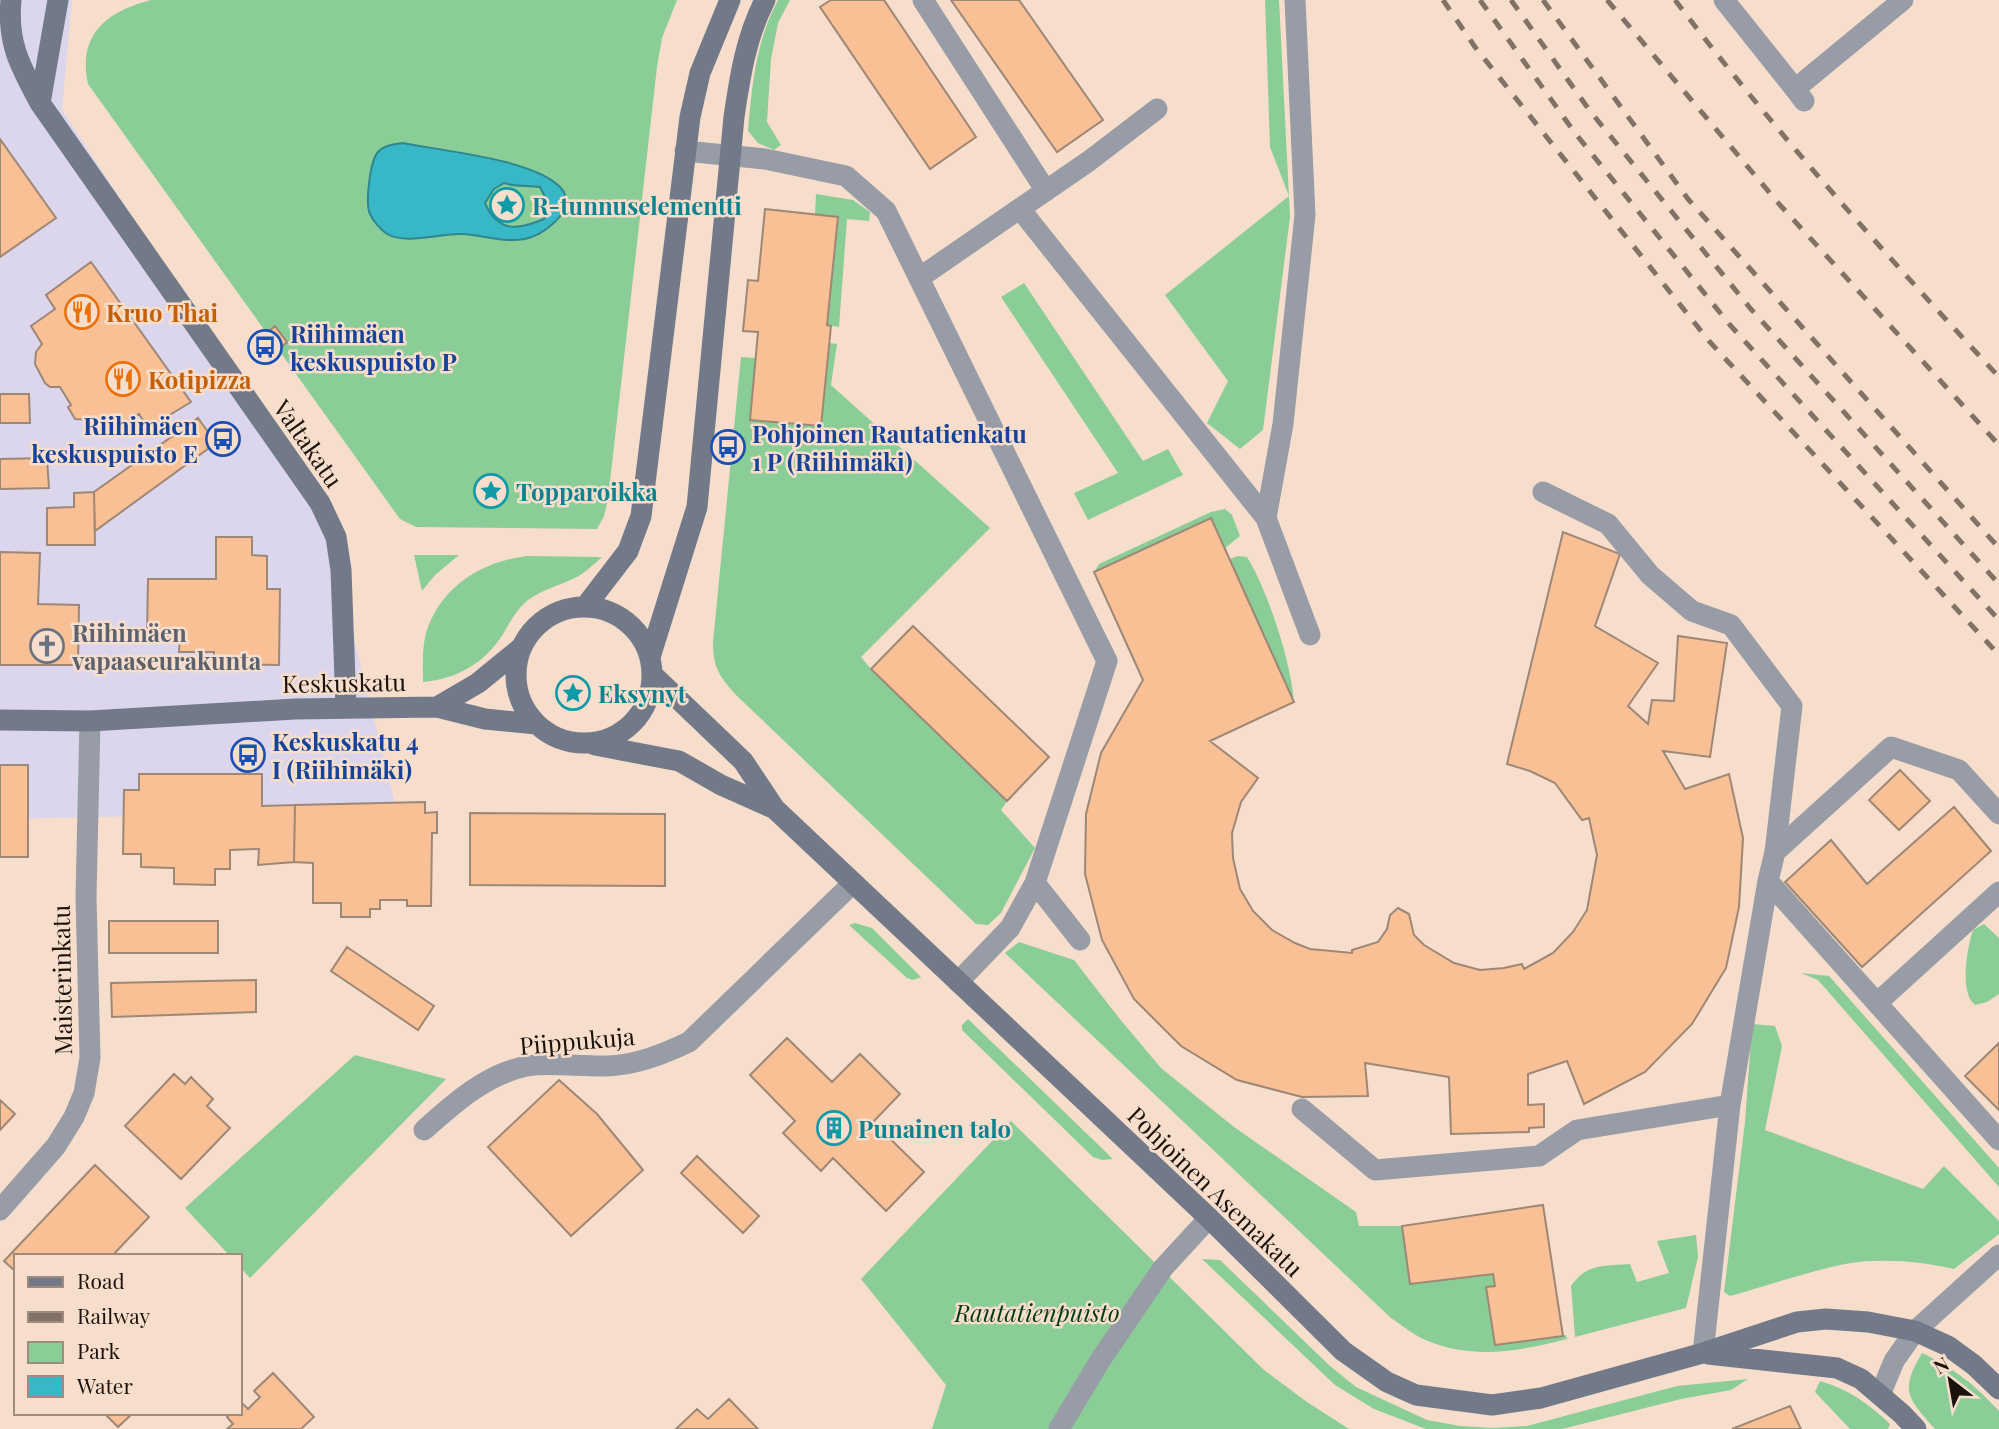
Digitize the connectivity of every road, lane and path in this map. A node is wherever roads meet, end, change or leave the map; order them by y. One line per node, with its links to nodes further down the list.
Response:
1 (11, 0): 9 (street, Valtakatu)
2 (58, 0): 9 (street)
3 (730, 0): 11 (street)
4 (765, 0): 12 (street)
5 (923, 0): 13 (street)
6 (1295, 0): 17 (street)
7 (1724, 0): 8 (street)
8 (1903, 0)
9 (40, 103): 22 (street, Valtakatu)
10 (1157, 109): 13 (street)
11 (685, 151): 12 (street); 18 (street)
12 (731, 155): 15 (street); 21 (street)
13 (1046, 191): 14 (street)
14 (1020, 209): 15 (street); 17 (street)
15 (919, 278): 33 (street)
16 (1543, 492): 30 (street)
17 (1266, 518): 19 (street)
18 (585, 607): 20 (street); 21 (street)
19 (1310, 635)
20 (522, 647): 23 (street, Keskuskatu); 26 (street)
21 (652, 666): 27 (street); 28 (street, Pohjoinen Asemakatu)
22 (346, 707): 23 (street, Keskuskatu); 25 (street, Keskuskatu)
23 (437, 707): 26 (street, Keskuskatu)
24 (0, 720): 25 (street, Keskuskatu)
25 (90, 721): 42 (street, Maisterinkatu)
26 (536, 724): 27 (street)
27 (589, 744): 28 (street, Pohjoinen Asemakatu)
28 (775, 809): 32 (street, Pohjoinen Asemakatu)
29 (1999, 814): 30 (street)
30 (1775, 852): 31 (street)
31 (1768, 881): 37 (street); 38 (street)
32 (853, 883): 36 (street, Pohjoinen Asemakatu); 40 (street, Piippukuja)
33 (1035, 883): 35 (street); 36 (street)
34 (1999, 892): 37 (street)
35 (1080, 940)
36 (958, 982): 43 (street, Pohjoinen Asemakatu)
37 (1877, 1003): 41 (street)
38 (1730, 1105): 39 (street); 46 (street)
39 (1302, 1109)
40 (424, 1130)
41 (1999, 1140)
42 (0, 1210)
43 (1209, 1218): 46 (street, Pohjoinen Asemakatu); 49 (street)
44 (1999, 1255): 45 (street)
45 (1915, 1331): 46 (street, Pohjoinen Asemakatu); 47 (street, Pohjoinen Asemakatu); 48 (street)
46 (1703, 1353): 48 (street)
47 (1999, 1389)
48 (1880, 1395): 50 (street)
49 (1059, 1429)
50 (1916, 1429)

